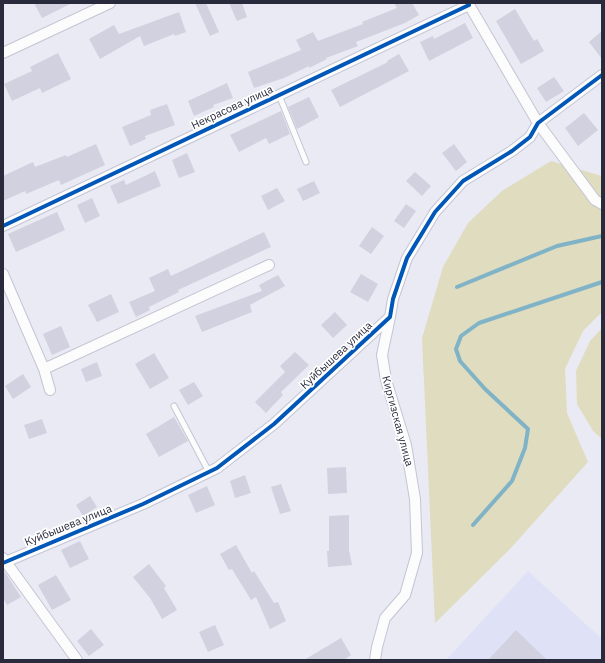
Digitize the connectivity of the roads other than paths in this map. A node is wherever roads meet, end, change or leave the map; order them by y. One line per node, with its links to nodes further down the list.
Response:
1 (110, 3): 3 (street)
2 (468, 4): 5 (street, Некрасова улица); 6 (street, Некрасова улица)
3 (3, 54)
4 (602, 75): 6 (street)
5 (279, 95): 7 (lane); 9 (street, Некрасова улица)
6 (538, 123): 8 (street, Некрасова улица); 12 (street)
7 (306, 162)
8 (602, 204)
9 (3, 226)
10 (269, 265): 13 (street)
11 (3, 274): 13 (street)
12 (390, 317): 16 (street, Куйбышева улица); 19 (street, Киргизская улица)
13 (44, 369): 14 (street)
14 (50, 390)
15 (174, 406): 16 (lane)
16 (209, 472): 17 (street, Куйбышева улица)
17 (4, 561): 18 (street)
18 (77, 660)
19 (376, 660)

